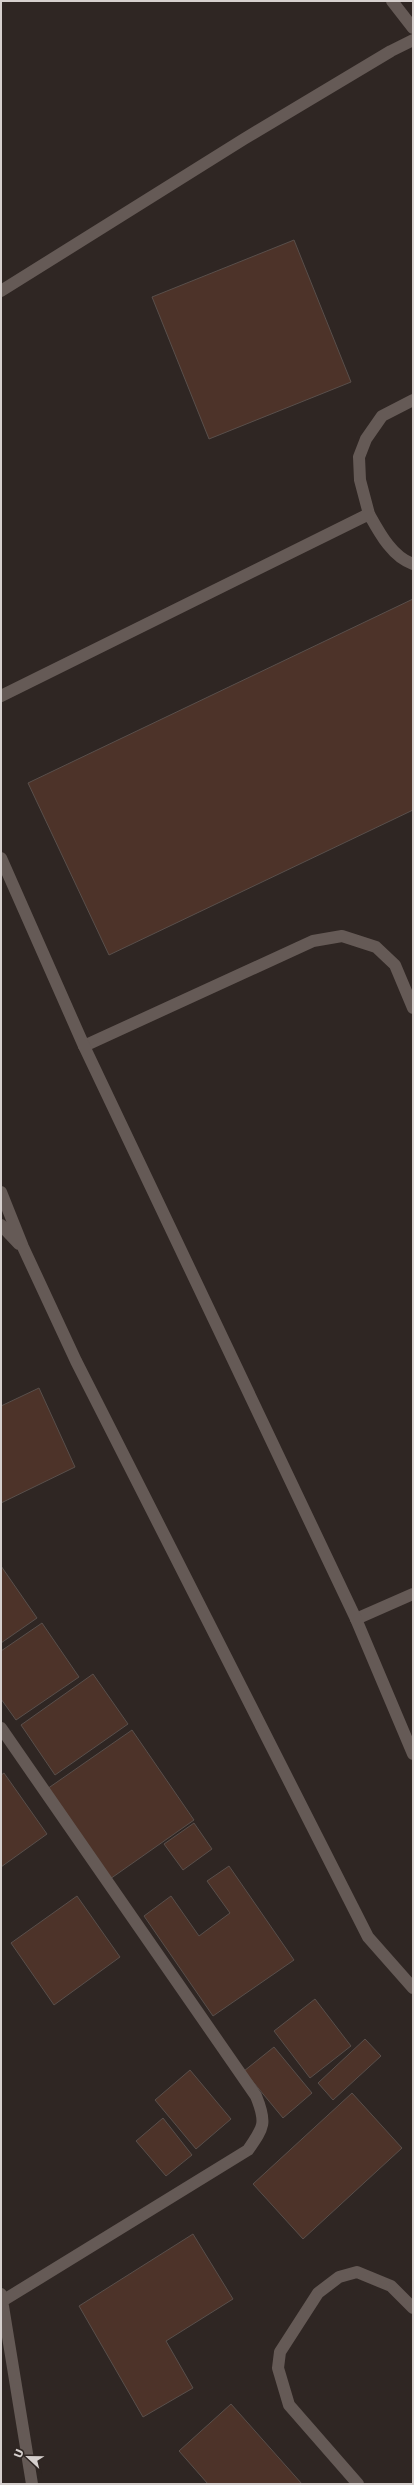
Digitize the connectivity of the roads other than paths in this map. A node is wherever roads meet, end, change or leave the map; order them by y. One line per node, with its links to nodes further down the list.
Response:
1 (392, 1): 2 (street)
2 (413, 28)
3 (413, 40): 4 (street)
4 (1, 291)
5 (413, 400): 6 (street)
6 (369, 514): 7 (street); 8 (street)
7 (413, 564)
8 (1, 696)
9 (1, 858): 11 (street)
10 (413, 1008): 11 (street)
11 (84, 1046): 16 (street)
12 (1, 1192): 14 (street)
13 (1, 1225): 14 (street)
14 (23, 1247): 19 (street)
15 (413, 1594): 16 (street)
16 (356, 1618): 18 (street)
17 (1, 1728): 20 (street)
18 (413, 1754)
19 (413, 1988)
20 (2, 2297): 22 (street)
21 (413, 2308): 23 (street)
22 (32, 2484)
23 (358, 2484)

